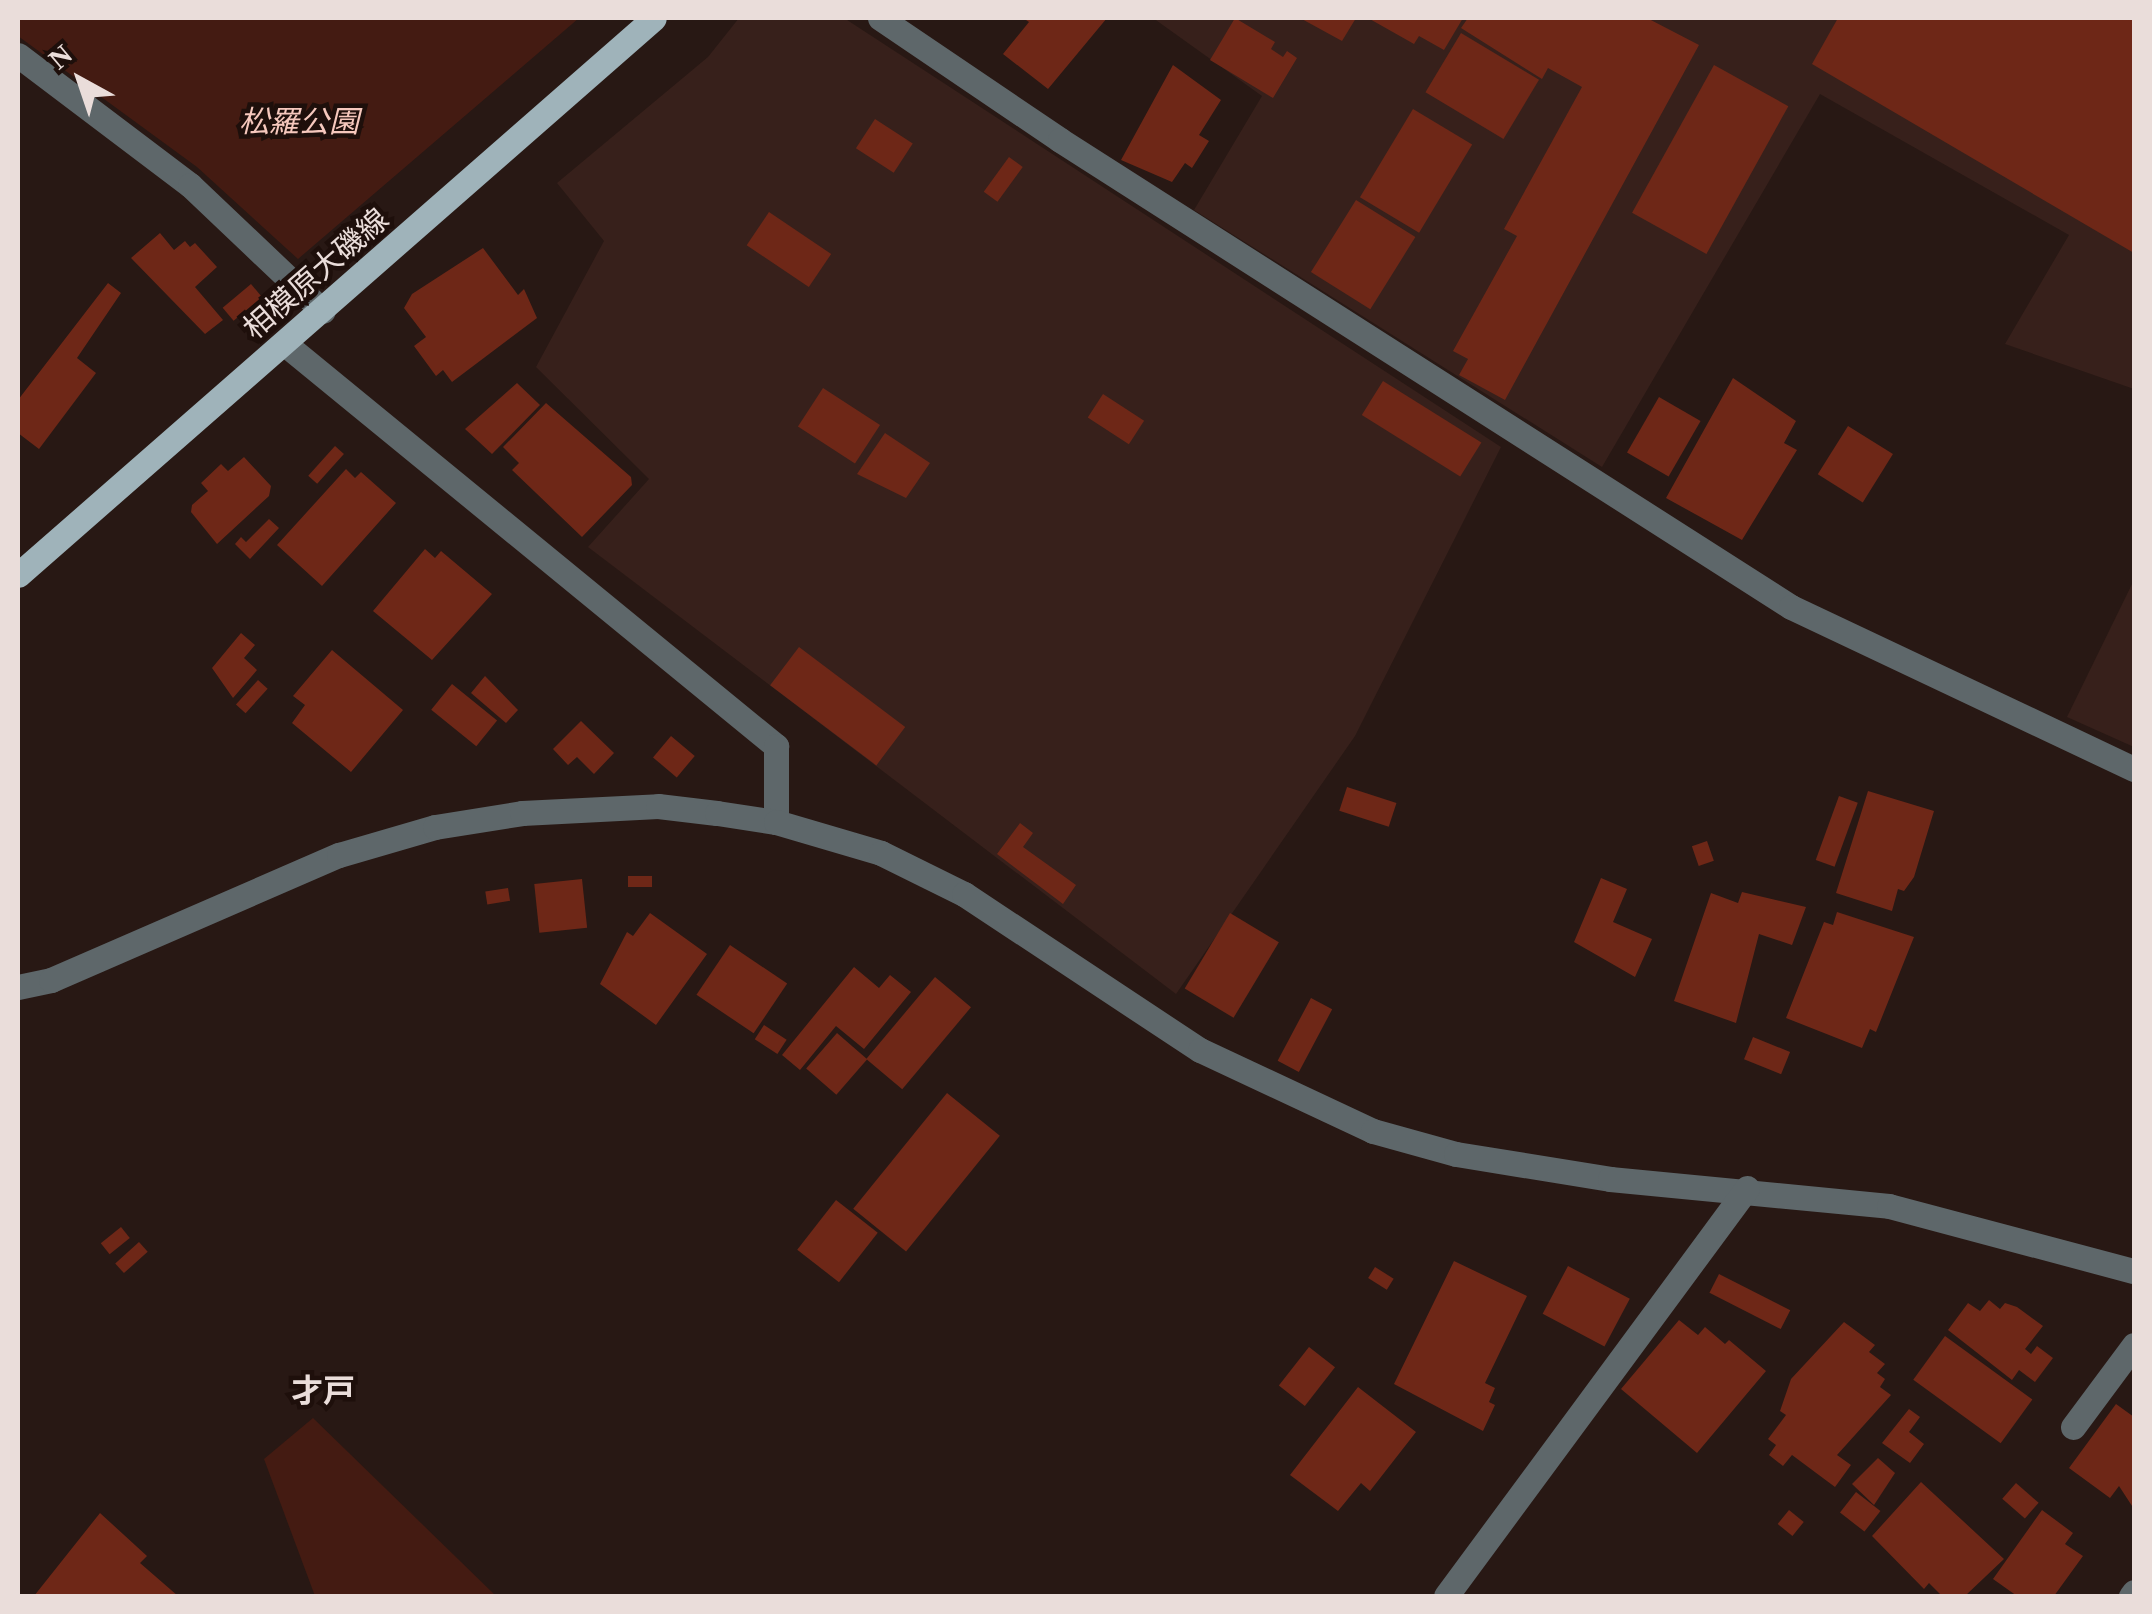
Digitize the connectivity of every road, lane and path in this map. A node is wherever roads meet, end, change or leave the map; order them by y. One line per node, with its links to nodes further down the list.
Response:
1 (654, 18): 4 (main road, 相模原大磯線)
2 (880, 18): 7 (street)
3 (18, 55): 4 (street)
4 (323, 312): 5 (main road, 相模原大磯線)
5 (285, 344): 6 (main road, 相模原大磯線); 8 (street)
6 (18, 575)
7 (2134, 769)
8 (776, 822): 9 (street); 10 (street)
9 (18, 987)
10 (1747, 1188): 11 (street); 14 (street)
11 (2134, 1271)
12 (2134, 1345): 13 (street)
13 (2074, 1427)
14 (1446, 1596)

